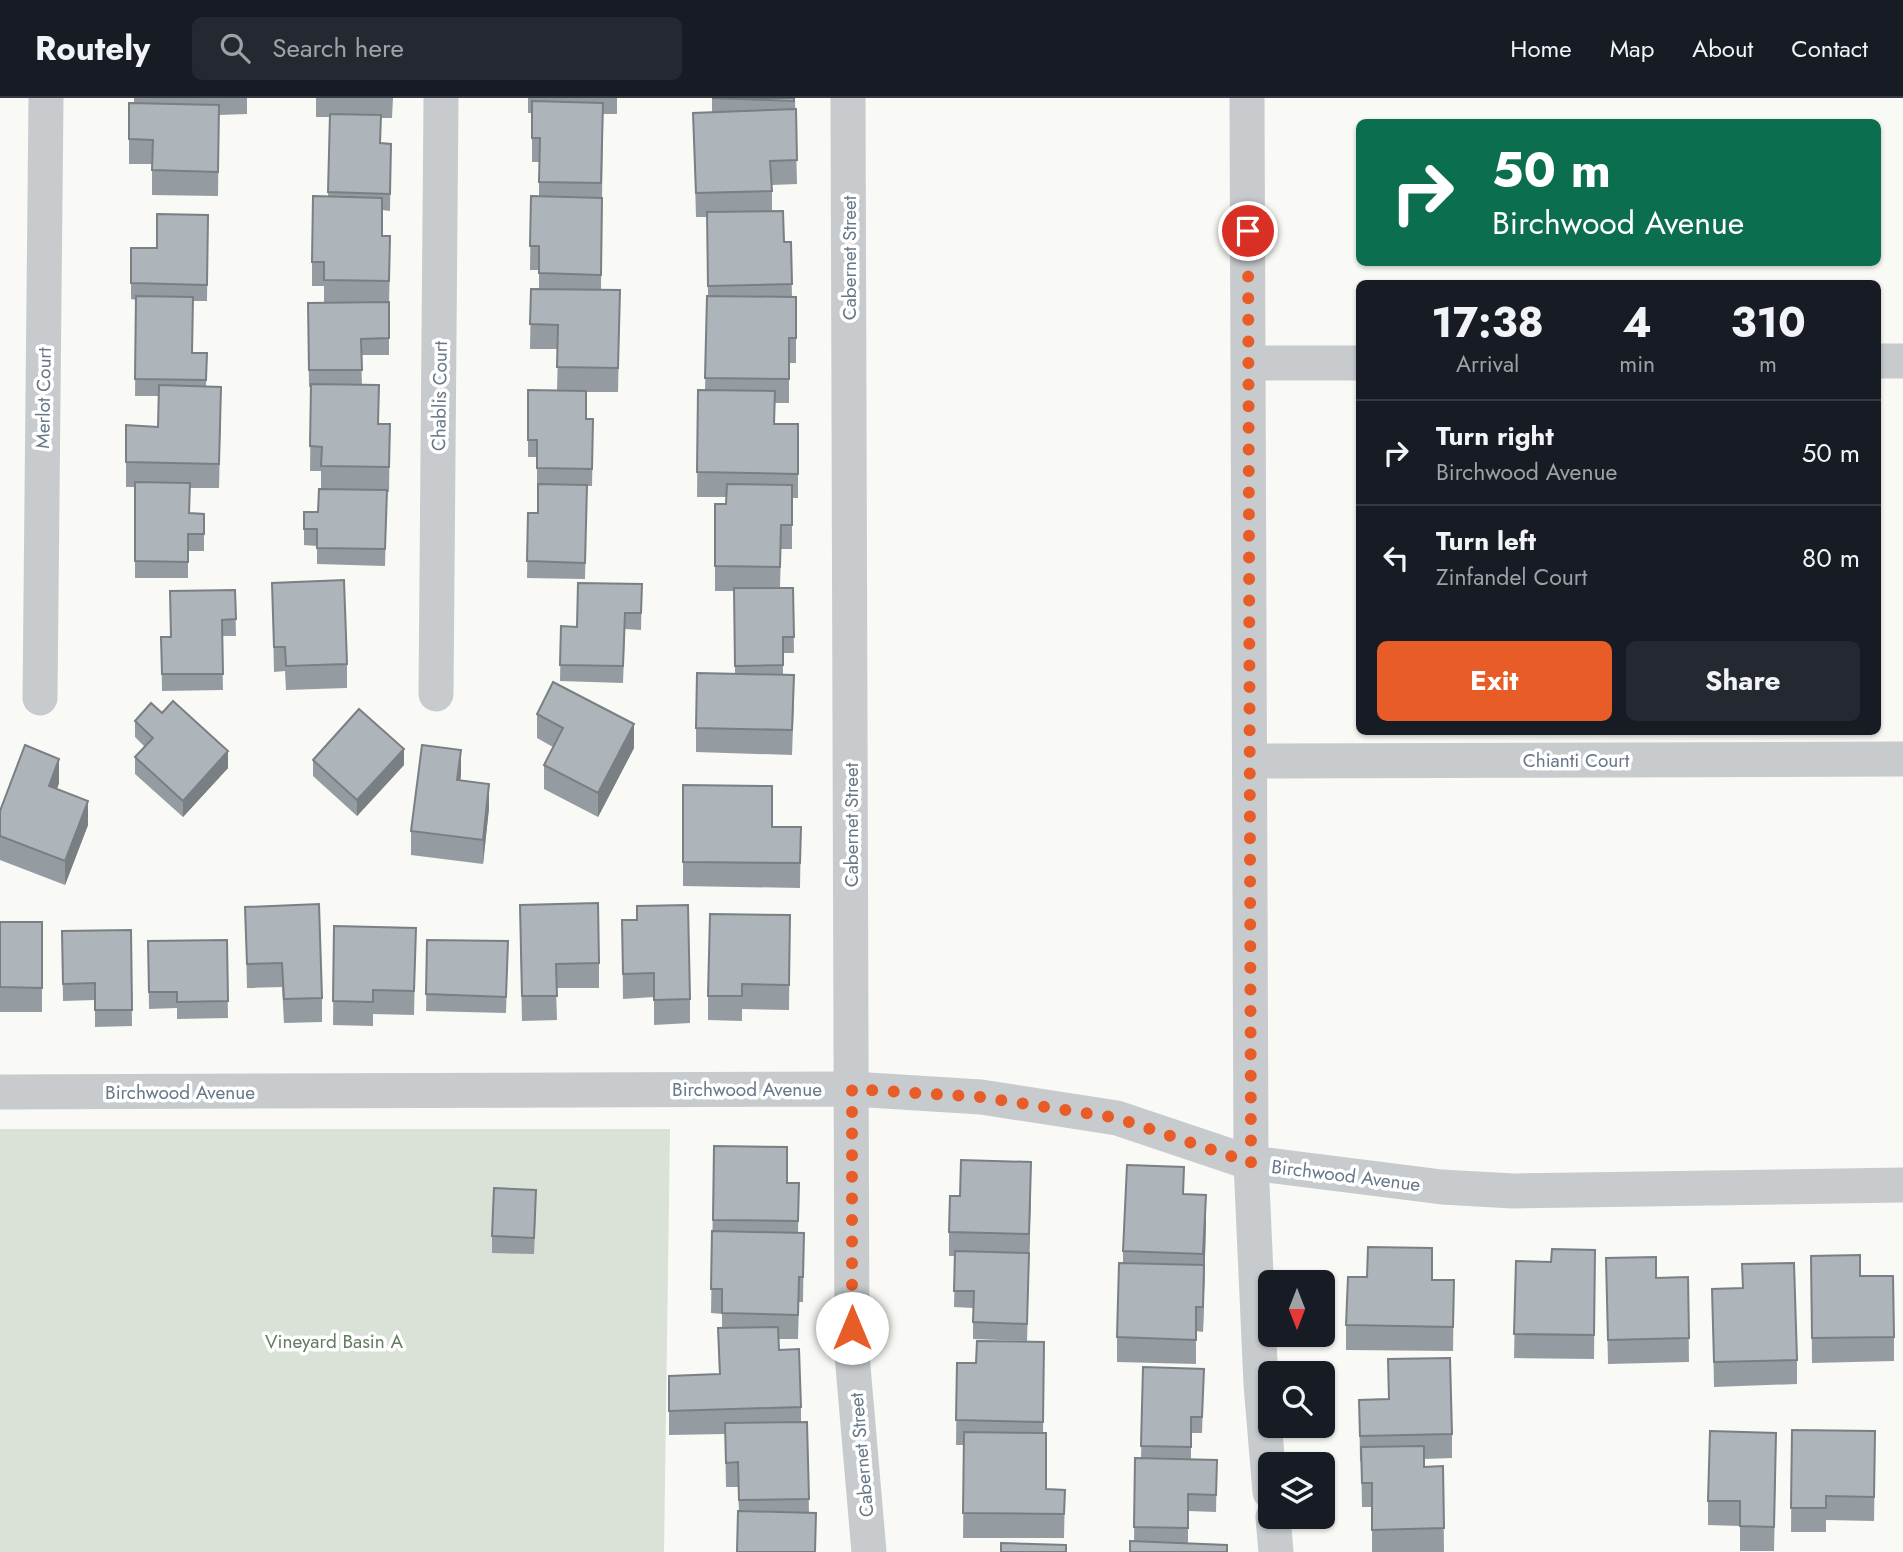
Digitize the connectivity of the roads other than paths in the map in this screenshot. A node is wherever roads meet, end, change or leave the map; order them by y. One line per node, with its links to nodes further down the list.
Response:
1 (46, 98): 10 (street, Merlot Court)
2 (442, 98): 9 (street, Chablis Court)
3 (848, 98): 13 (street, Cabernet Street)
4 (1247, 98): 7 (street)
5 (1881, 361): 6 (street)
6 (1903, 361)
7 (1249, 363): 8 (street); 12 (street)
8 (1356, 363)
9 (436, 694)
10 (40, 698)
11 (1903, 759): 12 (street, Chianti Court)
12 (1250, 761): 15 (street)
13 (852, 1089): 14 (street, Birchwood Avenue); 15 (street, Birchwood Avenue); 19 (street, Cabernet Street)
14 (0, 1092)
15 (1251, 1163): 16 (street, Birchwood Avenue); 17 (street)
16 (1903, 1185)
17 (1267, 1452)
18 (1274, 1529): 20 (street)
19 (869, 1552)
20 (1276, 1552)

